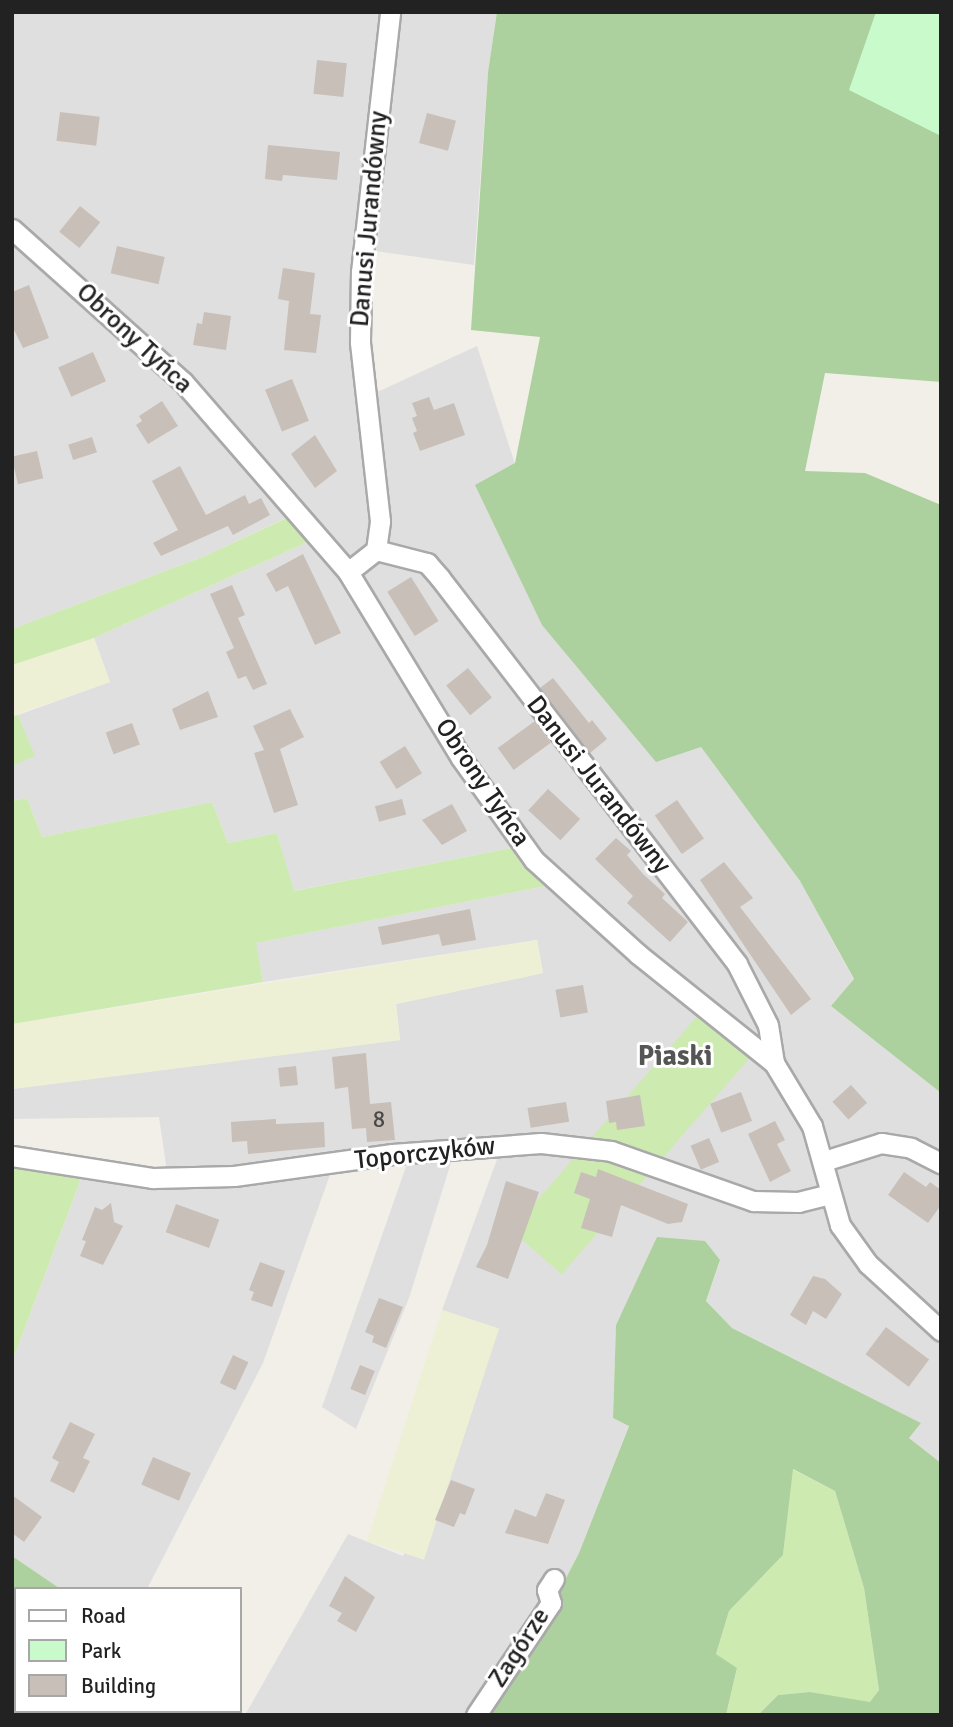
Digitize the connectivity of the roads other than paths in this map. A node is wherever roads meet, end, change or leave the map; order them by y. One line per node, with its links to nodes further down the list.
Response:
1 (390, 12): 3 (street, Danusi Jurandówny)
2 (12, 229): 4 (street, Obrony Tyńca)
3 (376, 551): 4 (street); 5 (street, Danusi Jurandówny)
4 (348, 572): 5 (street, Obrony Tyńca)
5 (774, 1063): 7 (street, Obrony Tyńca)
6 (12, 1156): 9 (street, Toporczyków)
7 (824, 1161): 8 (street); 9 (street, Obrony Tyńca)
8 (941, 1163)
9 (830, 1194): 10 (street, Obrony Tyńca)
10 (941, 1331)
11 (554, 1579): 12 (street, Zagórze)
12 (476, 1715)

